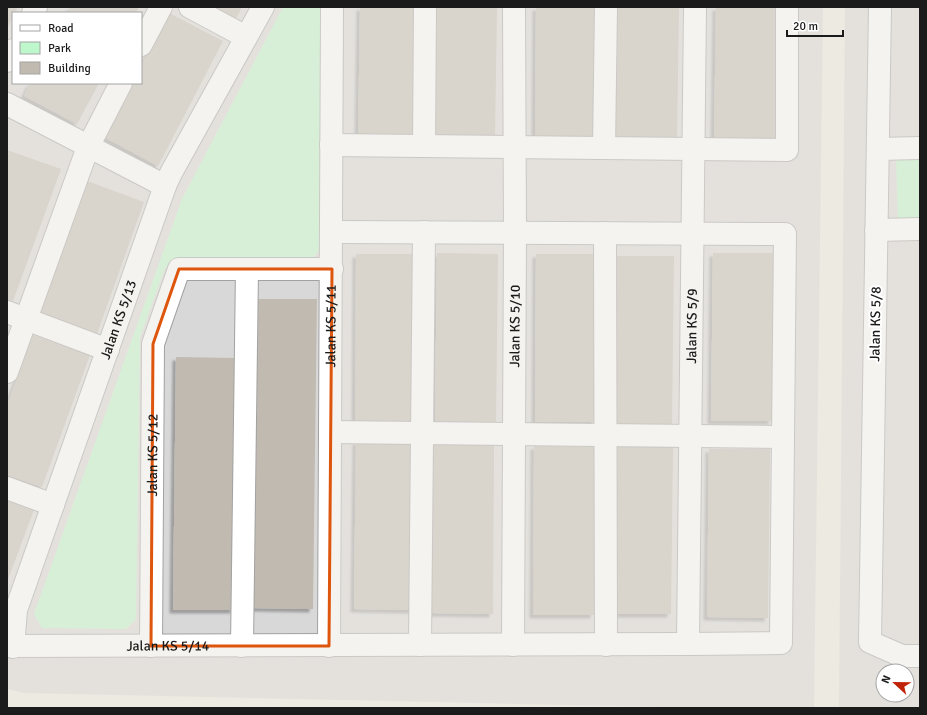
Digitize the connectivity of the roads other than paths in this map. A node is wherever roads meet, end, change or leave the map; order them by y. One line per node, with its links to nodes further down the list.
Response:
1 (161, 7): 12 (street)
2 (190, 7): 11 (street)
3 (263, 7): 11 (street, Jalan KS 5/13)
4 (332, 7): 17 (street, Jalan KS 5/11)
5 (424, 7): 18 (street)
6 (514, 7): 20 (street, Jalan KS 5/10)
7 (606, 7): 21 (street)
8 (695, 7): 23 (street, Jalan KS 5/9)
9 (787, 7): 23 (street)
10 (880, 7): 24 (street, Jalan KS 5/8)
11 (246, 37): 25 (street, Jalan KS 5/13)
12 (142, 43)
13 (12, 52): 14 (street)
14 (7, 61)
15 (120, 84): 19 (street)
16 (7, 104): 19 (street)
17 (331, 145): 18 (street); 28 (street, Jalan KS 5/11)
18 (424, 146): 20 (street)
19 (88, 147): 25 (street); 35 (street)
20 (514, 147): 21 (street); 30 (street, Jalan KS 5/10)
21 (604, 148): 23 (street)
22 (920, 148): 24 (street)
23 (693, 149): 32 (street, Jalan KS 5/9)
24 (878, 149): 27 (street, Jalan KS 5/8)
25 (165, 186): 36 (street, Jalan KS 5/13)
26 (920, 228): 27 (street)
27 (876, 230): 54 (street, Jalan KS 5/8)
28 (331, 232): 29 (street); 34 (street, Jalan KS 5/11)
29 (424, 232): 30 (street); 39 (street)
30 (515, 233): 31 (street); 40 (street, Jalan KS 5/10)
31 (605, 233): 32 (street); 41 (street)
32 (692, 234): 42 (street, Jalan KS 5/9); 43 (street)
33 (247, 268): 34 (street); 51 (street, Jalan KS 5/12); 52 (street)
34 (332, 269): 38 (street, Jalan KS 5/11)
35 (16, 315): 36 (street); 37 (street)
36 (108, 350): 45 (street, Jalan KS 5/13)
37 (7, 372)
38 (330, 432): 39 (street); 53 (street, Jalan KS 5/11)
39 (422, 433): 40 (street); 47 (street)
40 (513, 434): 41 (street); 48 (street, Jalan KS 5/10)
41 (606, 435): 42 (street); 49 (street)
42 (690, 436): 43 (street); 46 (street, Jalan KS 5/9)
43 (783, 437): 46 (street, Jalan KS 5/14)
44 (7, 488): 45 (street)
45 (53, 505): 50 (street, Jalan KS 5/13)
46 (688, 644): 49 (street, Jalan KS 5/14)
47 (420, 645): 48 (street, Jalan KS 5/14); 53 (street, Jalan KS 5/14)
48 (513, 645): 49 (street, Jalan KS 5/14)
49 (606, 645)
50 (10, 646): 51 (street, Jalan KS 5/14)
51 (151, 646): 52 (street, Jalan KS 5/14)
52 (242, 646): 53 (street, Jalan KS 5/14)
53 (329, 646)
54 (920, 656)

